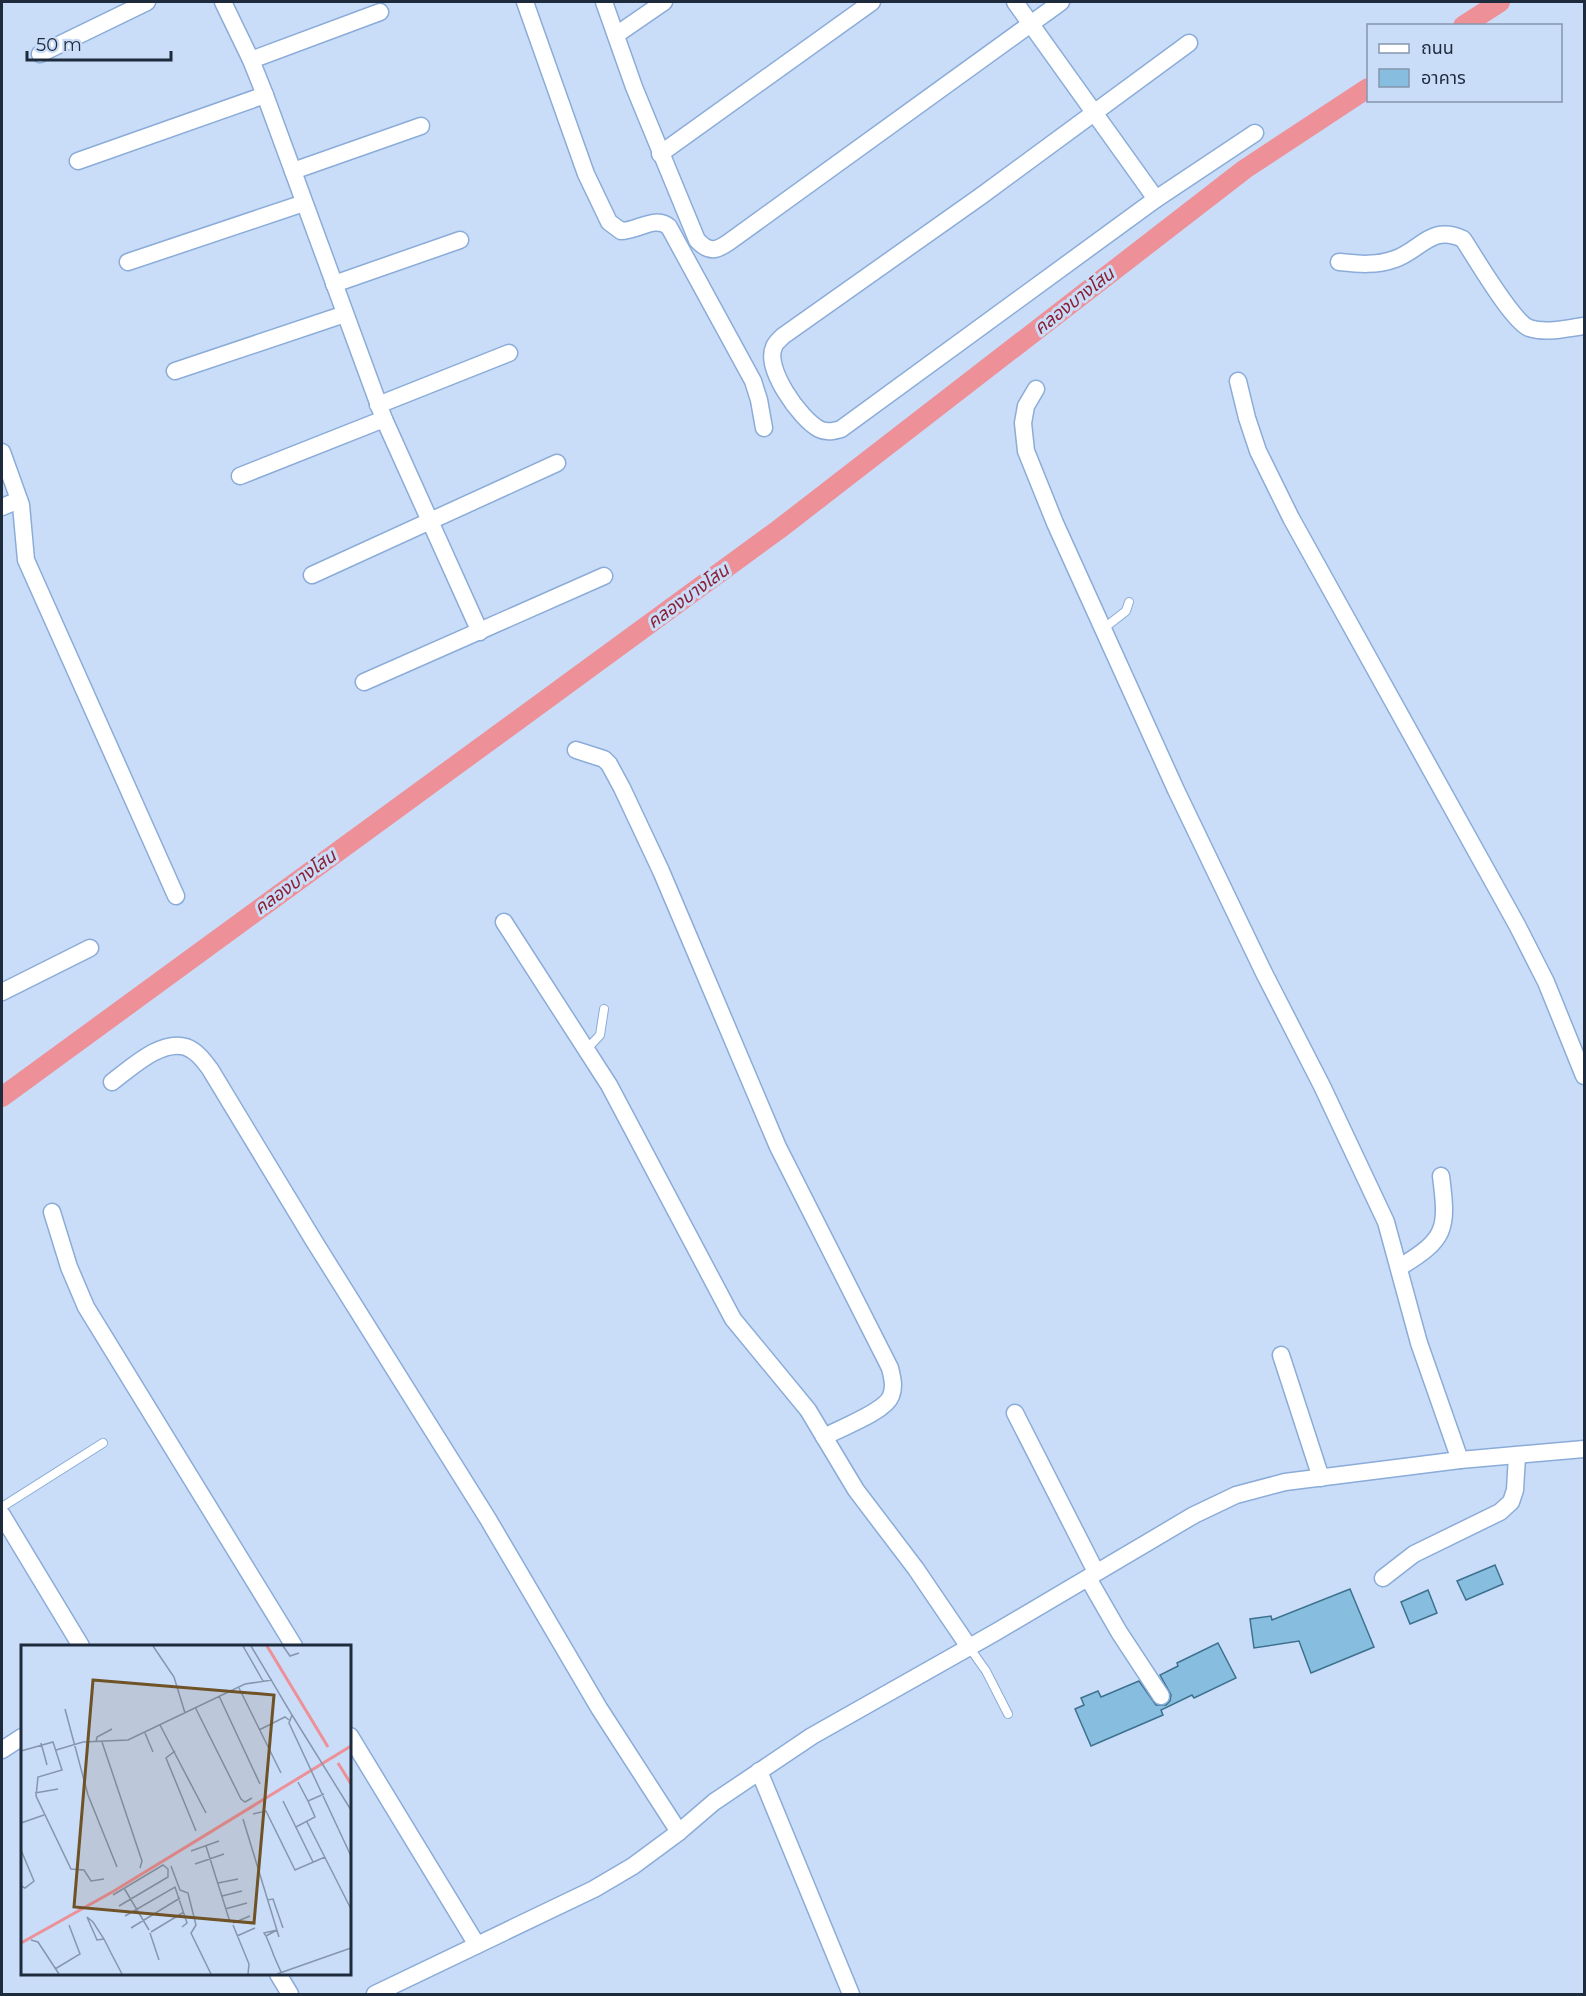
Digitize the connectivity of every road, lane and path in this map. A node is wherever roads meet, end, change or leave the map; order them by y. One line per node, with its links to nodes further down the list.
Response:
1 (147, 2): 13 (street)
2 (223, 2): 14 (street)
3 (525, 2): 35 (street)
4 (604, 2): 11 (street)
5 (664, 2): 11 (street)
6 (872, 2): 19 (street)
7 (1015, 2): 10 (street)
8 (1061, 2): 10 (street)
9 (380, 12): 14 (street)
10 (1031, 22): 16 (street); 19 (street)
11 (616, 35): 19 (street)
12 (1189, 43): 16 (street)
13 (40, 54)
14 (251, 60): 15 (street)
15 (265, 95): 20 (street); 21 (street)
16 (1094, 111): 22 (street); 22 (street)
17 (421, 126): 21 (street)
18 (1255, 133): 22 (street)
19 (660, 154)
20 (78, 161)
21 (293, 171): 23 (street)
22 (1156, 199)
23 (304, 203): 25 (street); 27 (street)
24 (460, 240): 27 (street)
25 (128, 262)
26 (1339, 262): 29 (street)
27 (334, 284): 28 (street)
28 (345, 314): 31 (street); 34 (street)
29 (1584, 326)
30 (509, 353): 34 (street)
31 (175, 371)
32 (1238, 381): 55 (street)
33 (1036, 389): 45 (street)
34 (381, 412): 38 (street); 41 (street)
35 (764, 428)
36 (2, 452): 39 (street)
37 (557, 463): 41 (street)
38 (240, 476)
39 (19, 500): 40 (street); 49 (street)
40 (2, 507)
41 (430, 521): 42 (street); 46 (street)
42 (312, 575)
43 (604, 576): 46 (street)
44 (1129, 602): 45 (lane)
45 (1103, 629): 59 (street)
46 (480, 632): 47 (street)
47 (364, 682)
48 (576, 750): 62 (street)
49 (176, 896)
50 (504, 922): 54 (street)
51 (90, 948): 52 (street)
52 (2, 992)
53 (604, 1009): 54 (lane)
54 (586, 1050): 62 (street)
55 (1584, 1076)
56 (112, 1082): 81 (street)
57 (1442, 1176): 59 (street)
58 (52, 1212): 73 (street)
59 (1400, 1268): 66 (street)
60 (1281, 1355): 67 (street)
61 (1015, 1413): 70 (street)
62 (824, 1437): 74 (street)
63 (103, 1443): 68 (lane)
64 (1584, 1449): 65 (street)
65 (1517, 1456): 66 (street); 71 (street)
66 (1460, 1460): 67 (street)
67 (1321, 1478): 70 (street)
68 (2, 1507)
69 (2, 1515): 72 (street)
70 (1092, 1575): 74 (street); 75 (street)
71 (1383, 1578)
72 (80, 1645)
73 (293, 1645)
74 (969, 1647): 76 (lane); 80 (street)
75 (1161, 1696)
76 (1008, 1714)
77 (21, 1738): 79 (street)
78 (351, 1738): 82 (street)
79 (2, 1750)
80 (759, 1772): 81 (street); 86 (street)
81 (679, 1832): 82 (street)
82 (477, 1945): 85 (street)
83 (279, 1975): 84 (street)
84 (290, 1995)
85 (375, 1995)
86 (851, 1995)

